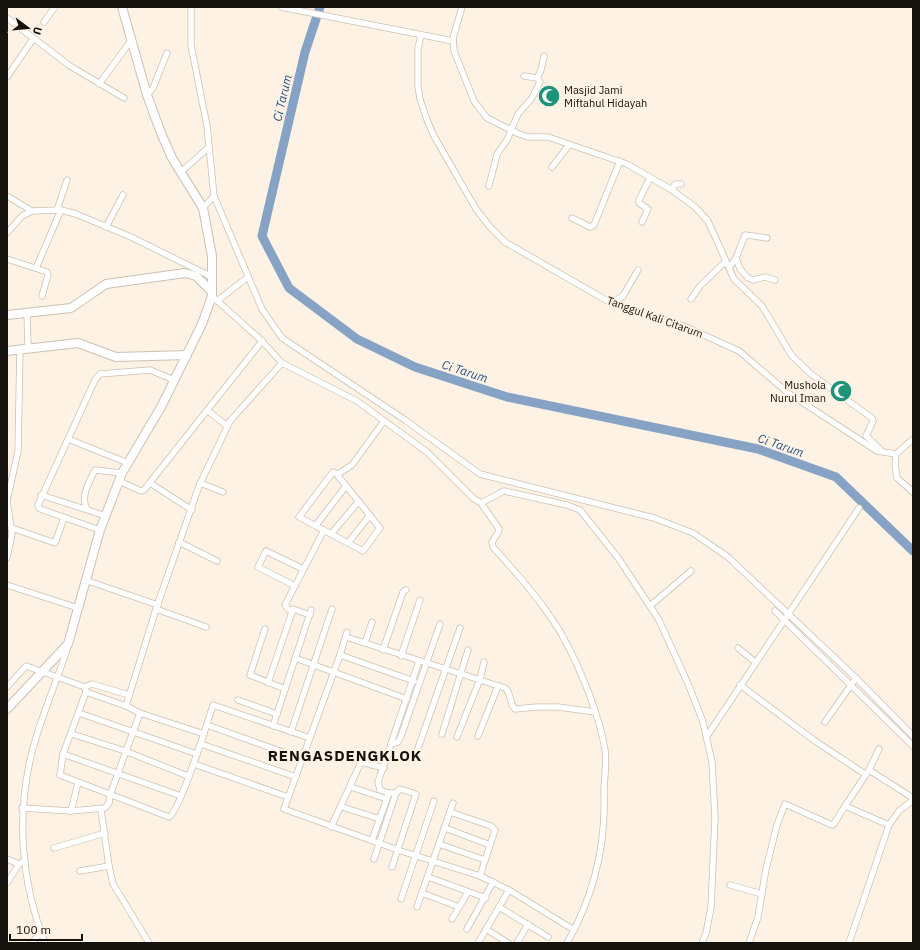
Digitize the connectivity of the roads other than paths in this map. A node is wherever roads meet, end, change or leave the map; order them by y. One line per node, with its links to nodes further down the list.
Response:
1 (55, 7): 7 (street)
2 (122, 7): 11 (street)
3 (191, 7): 22 (street)
4 (281, 7): 8 (street)
5 (462, 7): 10 (street)
6 (7, 18): 9 (street)
7 (44, 22)
8 (421, 36): 10 (street); 54 (street, Tanggul Kali Citarum)
9 (34, 39): 15 (street); 17 (street)
10 (453, 40): 20 (street)
11 (130, 42): 17 (street); 18 (street)
12 (167, 53): 18 (street)
13 (544, 56): 16 (street)
14 (524, 76): 16 (street)
15 (7, 77)
16 (537, 78): 20 (street)
17 (99, 84): 19 (street)
18 (147, 95): 25 (street)
19 (124, 98)
20 (512, 132): 21 (street); 29 (street)
21 (569, 145): 23 (street); 24 (street)
22 (209, 146): 25 (street); 33 (street)
23 (620, 161): 26 (street); 37 (street)
24 (552, 167)
25 (181, 172): 34 (street)
26 (650, 178): 30 (street); 38 (street)
27 (67, 180): 35 (street)
28 (681, 184): 30 (street)
29 (489, 186)
30 (672, 190): 44 (street)
31 (123, 195): 39 (street)
32 (7, 196): 36 (street)
33 (214, 196): 34 (street); 49 (street)
34 (203, 208): 48 (street)
35 (59, 210): 36 (street); 39 (street); 45 (street)
36 (32, 211): 40 (street)
37 (572, 218)
38 (642, 222)
39 (106, 227): 48 (street)
40 (7, 233)
41 (767, 238): 42 (street)
42 (736, 258): 46 (street); 50 (street)
43 (7, 259): 45 (street)
44 (726, 262): 46 (street); 53 (street)
45 (36, 268): 51 (street)
46 (729, 268): 68 (street)
47 (638, 270): 54 (street)
48 (212, 277): 52 (street)
49 (248, 277): 52 (street); 111 (street)
50 (775, 280)
51 (42, 296)
52 (214, 296): 55 (street); 57 (street); 60 (street)
53 (691, 299)
54 (611, 303): 68 (street, Tanggul Kali Citarum)
55 (27, 313): 56 (street); 58 (street)
56 (7, 315)
57 (262, 342): 61 (street); 63 (street)
58 (24, 349): 59 (street); 60 (street); 87 (street)
59 (7, 351)
60 (187, 355): 62 (street)
61 (282, 363): 64 (street); 65 (street)
62 (174, 380): 66 (street); 70 (street)
63 (208, 411): 65 (street); 74 (street)
64 (384, 421): 72 (street); 81 (street)
65 (227, 426): 75 (street)
66 (68, 439): 70 (street); 79 (street)
67 (913, 439): 69 (street)
68 (885, 453): 69 (street, Tanggul Kali Citarum)
69 (896, 454): 78 (street)
70 (128, 463): 71 (street)
71 (122, 473): 73 (street); 83 (street)
72 (338, 474): 76 (street); 89 (street)
73 (119, 481): 74 (street); 86 (street)
74 (150, 483): 84 (street)
75 (200, 483): 77 (street); 84 (street)
76 (346, 486): 80 (street); 89 (street)
77 (222, 492)
78 (913, 492)
79 (41, 495): 83 (street); 88 (street)
80 (359, 501): 85 (street); 93 (street)
81 (481, 502): 105 (street); 151 (street)
82 (859, 508): 111 (street)
83 (87, 510): 86 (street)
84 (192, 510): 94 (street)
85 (370, 515): 95 (street); 95 (street)
86 (106, 516): 91 (street)
87 (9, 518): 90 (street)
88 (64, 518): 90 (street); 91 (street)
89 (316, 525): 92 (street)
90 (12, 528): 96 (street)
91 (100, 530): 100 (street)
92 (324, 530): 93 (street); 98 (street)
93 (331, 534): 95 (street)
94 (179, 542): 97 (street); 106 (street)
95 (348, 543)
96 (7, 558)
97 (218, 562)
98 (303, 570): 102 (street); 102 (street)
99 (691, 571): 105 (street)
100 (85, 580): 106 (street); 107 (street)
101 (7, 585): 107 (street)
102 (295, 586): 109 (street)
103 (406, 590): 121 (street)
104 (420, 600): 124 (street)
105 (651, 605): 165 (street)
106 (157, 607): 115 (street); 146 (street)
107 (78, 608): 119 (street)
108 (332, 609): 130 (street)
109 (292, 611): 125 (street); 139 (street)
110 (775, 611): 112 (street)
111 (789, 614): 112 (street); 136 (street)
112 (784, 620): 128 (street); 141 (street)
113 (372, 622): 118 (street)
114 (440, 624): 129 (street)
115 (206, 627)
116 (460, 628): 131 (street)
117 (265, 629): 139 (street)
118 (364, 643): 121 (street); 123 (street)
119 (68, 644): 132 (street); 135 (street)
120 (738, 648): 128 (street)
121 (383, 650): 124 (street)
122 (468, 650): 134 (street)
123 (340, 655): 133 (street); 138 (street)
124 (401, 656): 126 (street)
125 (295, 658): 130 (street); 144 (street)
126 (419, 661): 129 (street); 138 (street)
127 (484, 662): 137 (street)
128 (755, 662): 140 (street)
129 (427, 664): 131 (street); 169 (street)
130 (314, 666): 133 (street); 159 (street)
131 (446, 668): 134 (street); 173 (street)
132 (41, 672): 135 (street); 143 (street); 150 (street)
133 (333, 673): 147 (street); 167 (street)
134 (462, 674): 137 (street); 162 (street)
135 (58, 678): 145 (street); 195 (street)
136 (856, 678): 141 (street); 166 (street)
137 (480, 679): 142 (street); 163 (street)
138 (414, 681): 147 (street)
139 (268, 683): 144 (street)
140 (740, 685): 165 (street); 179 (street)
141 (851, 685): 155 (street); 170 (street)
142 (498, 686): 151 (street); 164 (street)
143 (7, 687)
144 (285, 689): 154 (street)
145 (86, 690): 146 (street); 149 (street); 152 (street)
146 (129, 695): 149 (street)
147 (407, 699): 169 (street)
148 (238, 700): 154 (street)
149 (126, 706): 153 (street)
150 (7, 709)
151 (595, 712): 237 (street)
152 (79, 713): 158 (street); 160 (street)
153 (140, 713): 158 (street); 161 (street)
154 (277, 714): 157 (street)
155 (826, 722)
156 (207, 725): 157 (street); 161 (street); 176 (street)
157 (273, 726): 159 (street)
158 (134, 732): 172 (street); 175 (street)
159 (291, 732): 167 (street)
160 (72, 734): 172 (street); 174 (street)
161 (204, 734): 168 (street)
162 (442, 734)
163 (457, 736)
164 (478, 736)
165 (707, 736): 247 (street)
166 (913, 736)
167 (310, 738): 176 (street)
168 (201, 744): 175 (street); 182 (street)
169 (392, 744): 178 (street)
170 (913, 746)
171 (878, 749): 179 (street)
172 (126, 751): 180 (street); 181 (street)
173 (417, 751)
174 (63, 754): 180 (street); 183 (street)
175 (197, 754): 177 (street)
176 (302, 759): 182 (street)
177 (194, 764): 181 (street); 189 (street)
178 (384, 768): 184 (street); 188 (street)
179 (867, 772): 190 (street); 193 (street)
180 (118, 774): 186 (street); 187 (street)
181 (188, 776): 187 (street)
182 (296, 777): 189 (street)
183 (78, 783): 186 (street); 196 (street)
184 (351, 787): 188 (street); 194 (street)
185 (396, 793): 188 (street); 205 (street); 209 (street)
186 (110, 795): 187 (street); 197 (street)
187 (181, 796)
188 (388, 796): 199 (street)
189 (288, 797): 201 (street)
190 (913, 799): 200 (street)
191 (434, 801): 210 (street)
192 (453, 803): 198 (street)
193 (845, 806): 200 (street); 227 (street)
194 (342, 807): 199 (street); 201 (street)
195 (22, 808): 196 (street); 215 (street)
196 (71, 810): 197 (street)
197 (101, 810): 203 (street)
198 (450, 812): 202 (street); 207 (street)
199 (380, 819): 204 (street)
200 (889, 825): 249 (street)
201 (332, 827): 204 (street)
202 (445, 828): 206 (street); 207 (street)
203 (105, 833): 208 (street); 216 (street)
204 (372, 840): 205 (street)
205 (379, 842): 209 (street); 212 (street)
206 (439, 844): 213 (street); 214 (street)
207 (490, 845): 213 (street)
208 (54, 848)
209 (398, 850): 210 (street); 217 (street)
210 (416, 856): 214 (street); 229 (street)
211 (7, 859): 215 (street)
212 (374, 859)
213 (485, 860): 219 (street)
214 (434, 862): 219 (street); 220 (street)
215 (22, 863): 222 (street); 238 (street)
216 (109, 866): 218 (street); 240 (street)
217 (392, 867)
218 (80, 871)
219 (480, 876): 221 (street)
220 (428, 877): 225 (street); 226 (street)
221 (493, 882): 224 (street); 228 (street)
222 (7, 883)
223 (730, 885): 227 (street)
224 (508, 890): 232 (street); 237 (street)
225 (468, 892): 228 (street); 231 (street)
226 (422, 893): 230 (street); 231 (street)
227 (762, 894): 248 (street)
228 (486, 898): 235 (street)
229 (401, 899)
230 (417, 907)
231 (459, 907): 233 (street)
232 (499, 907): 234 (street); 236 (street)
233 (452, 919)
234 (528, 924): 239 (street); 245 (street)
235 (467, 929)
236 (486, 929): 241 (street); 244 (street)
237 (574, 930): 246 (street)
238 (41, 932): 242 (street); 243 (street)
239 (548, 937)
240 (147, 942)
241 (505, 942)
242 (32, 943)
243 (45, 943)
244 (478, 943)
245 (517, 943)
246 (567, 943)
247 (702, 943)
248 (749, 943)
249 (849, 943)

